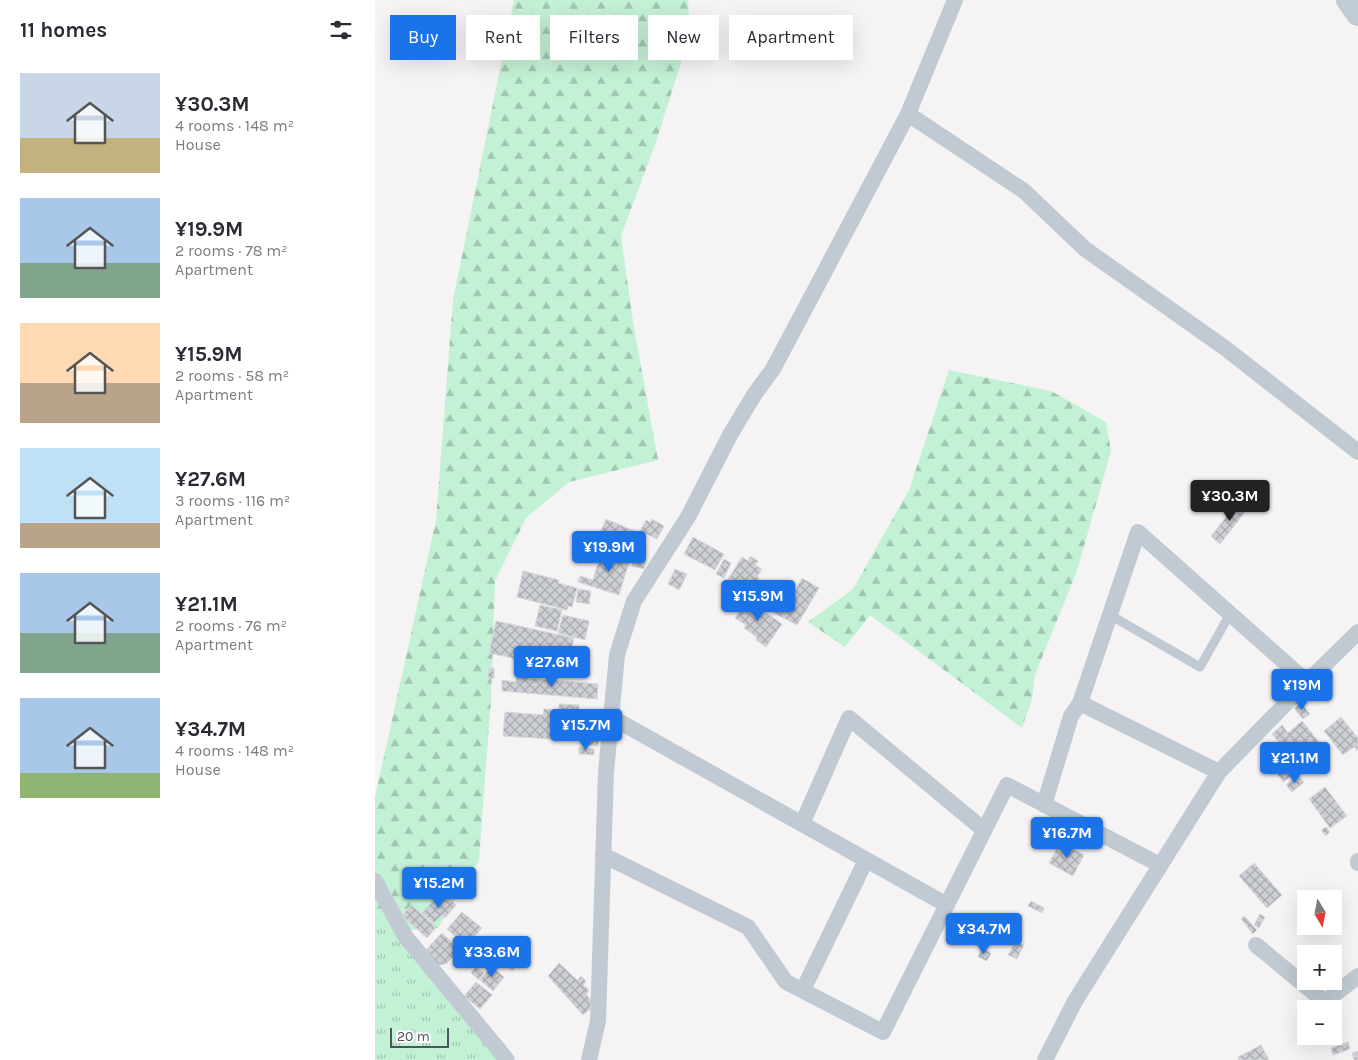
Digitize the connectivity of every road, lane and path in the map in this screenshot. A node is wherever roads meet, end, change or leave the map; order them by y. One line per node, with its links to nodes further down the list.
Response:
1 (955, 0): 4 (street)
2 (1348, 0): 3 (street)
3 (1358, 14)
4 (908, 114): 5 (street); 11 (street)
5 (1358, 452)
6 (1230, 614): 7 (lane); 7 (street); 9 (street)
7 (1110, 615): 10 (street)
8 (1355, 642): 9 (street)
9 (1307, 682): 12 (street)
10 (1080, 702): 12 (street); 13 (street)
11 (611, 717): 14 (street); 16 (street)
12 (1219, 772): 18 (street)
13 (1044, 805): 15 (street); 18 (street)
14 (802, 824): 15 (street); 17 (street)
15 (984, 830): 20 (street)
16 (603, 855): 23 (street); 25 (street)
17 (866, 860): 20 (street); 23 (street)
18 (1160, 865): 26 (street)
19 (375, 880): 24 (street)
20 (947, 905): 23 (street)
21 (1256, 945): 22 (street)
22 (1358, 976)
23 (803, 990)
24 (507, 1060)
25 (589, 1060)
26 (1045, 1060)

